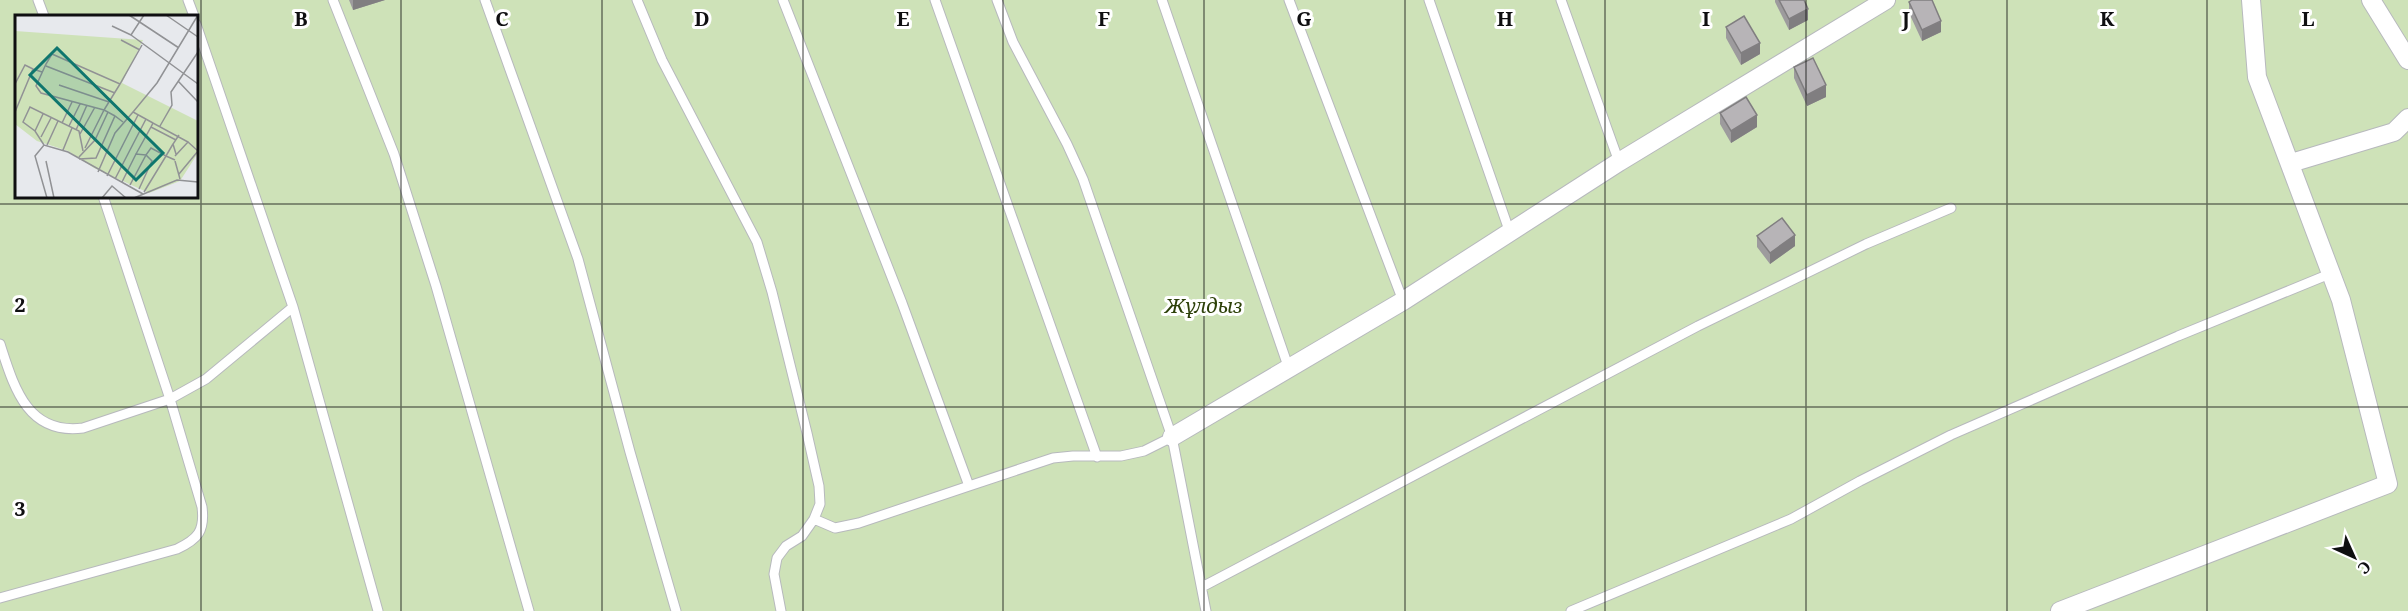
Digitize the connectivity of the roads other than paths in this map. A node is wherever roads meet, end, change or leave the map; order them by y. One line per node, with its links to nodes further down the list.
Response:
1 (38, 0): 16 (lane)
2 (188, 0): 17 (lane)
3 (333, 0): 39 (lane)
4 (485, 0): 40 (lane)
5 (637, 0): 35 (lane)
6 (783, 0): 34 (lane)
7 (935, 0): 33 (lane)
8 (997, 0): 32 (lane)
9 (1162, 0): 30 (lane)
10 (1289, 0): 27 (lane)
11 (1429, 0): 25 (lane)
12 (1561, 0): 21 (lane)
13 (1886, 0): 21 (street)
14 (2251, 0): 22 (street)
15 (2371, 0): 19 (street)
16 (44, 15)
17 (194, 15)
18 (198, 30): 28 (lane)
19 (2408, 60)
20 (2408, 118): 22 (street)
21 (1619, 162): 25 (street)
22 (2291, 164): 26 (street)
23 (104, 198): 31 (lane)
24 (1951, 208): 36 (lane)
25 (1510, 233): 27 (street)
26 (2332, 273): 43 (lane); 44 (street)
27 (1402, 301): 30 (street)
28 (293, 307): 31 (lane); 38 (lane)
29 (0, 344): 31 (lane)
30 (1289, 369): 32 (street)
31 (170, 399): 37 (lane)
32 (1172, 437): 33 (lane); 36 (lane)
33 (1097, 457): 34 (lane)
34 (969, 486): 35 (lane)
35 (814, 519): 41 (lane)
36 (1202, 587): 42 (lane)
37 (0, 598)
38 (378, 611)
39 (529, 611)
40 (676, 611)
41 (781, 611)
42 (1206, 611)
43 (1571, 611)
44 (2060, 611)

